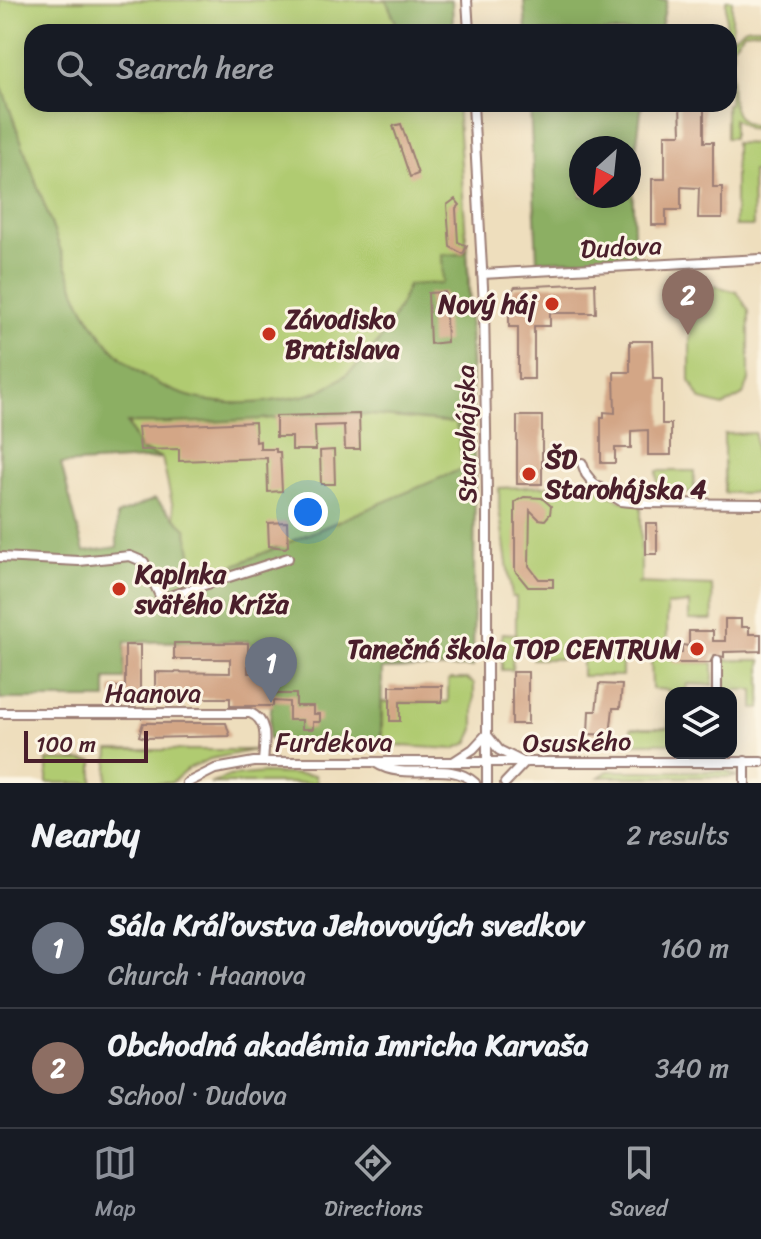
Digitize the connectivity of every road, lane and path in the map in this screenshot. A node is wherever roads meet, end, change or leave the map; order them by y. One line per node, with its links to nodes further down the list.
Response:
1 (467, 0): 2 (street)
2 (468, 24)
3 (473, 112): 5 (street, Starohájska)
4 (761, 259): 5 (street, Dudova)
5 (482, 274): 13 (street, Starohájska)
6 (582, 463): 7 (street)
7 (761, 504)
8 (0, 557): 9 (street)
9 (288, 558)
10 (717, 661): 11 (street)
11 (717, 687)
12 (0, 713): 17 (street, Haanova)
13 (486, 735): 20 (street); 21 (street, Starohájska); 22 (street)
14 (665, 759): 22 (street, Osuského)
15 (731, 759): 16 (street, Osuského)
16 (745, 761): 18 (street, Osuského); 27 (street)
17 (263, 762): 19 (street, Furdekova); 23 (street, Furdekova)
18 (761, 762)
19 (376, 763): 20 (street, Furdekova); 24 (street)
20 (453, 763): 21 (street, Furdekova)
21 (486, 763): 22 (street, Osuského); 25 (street, Starohájska)
22 (524, 763): 26 (street)
23 (187, 783)
24 (475, 783)
25 (487, 783)
26 (505, 783)
27 (745, 783)

